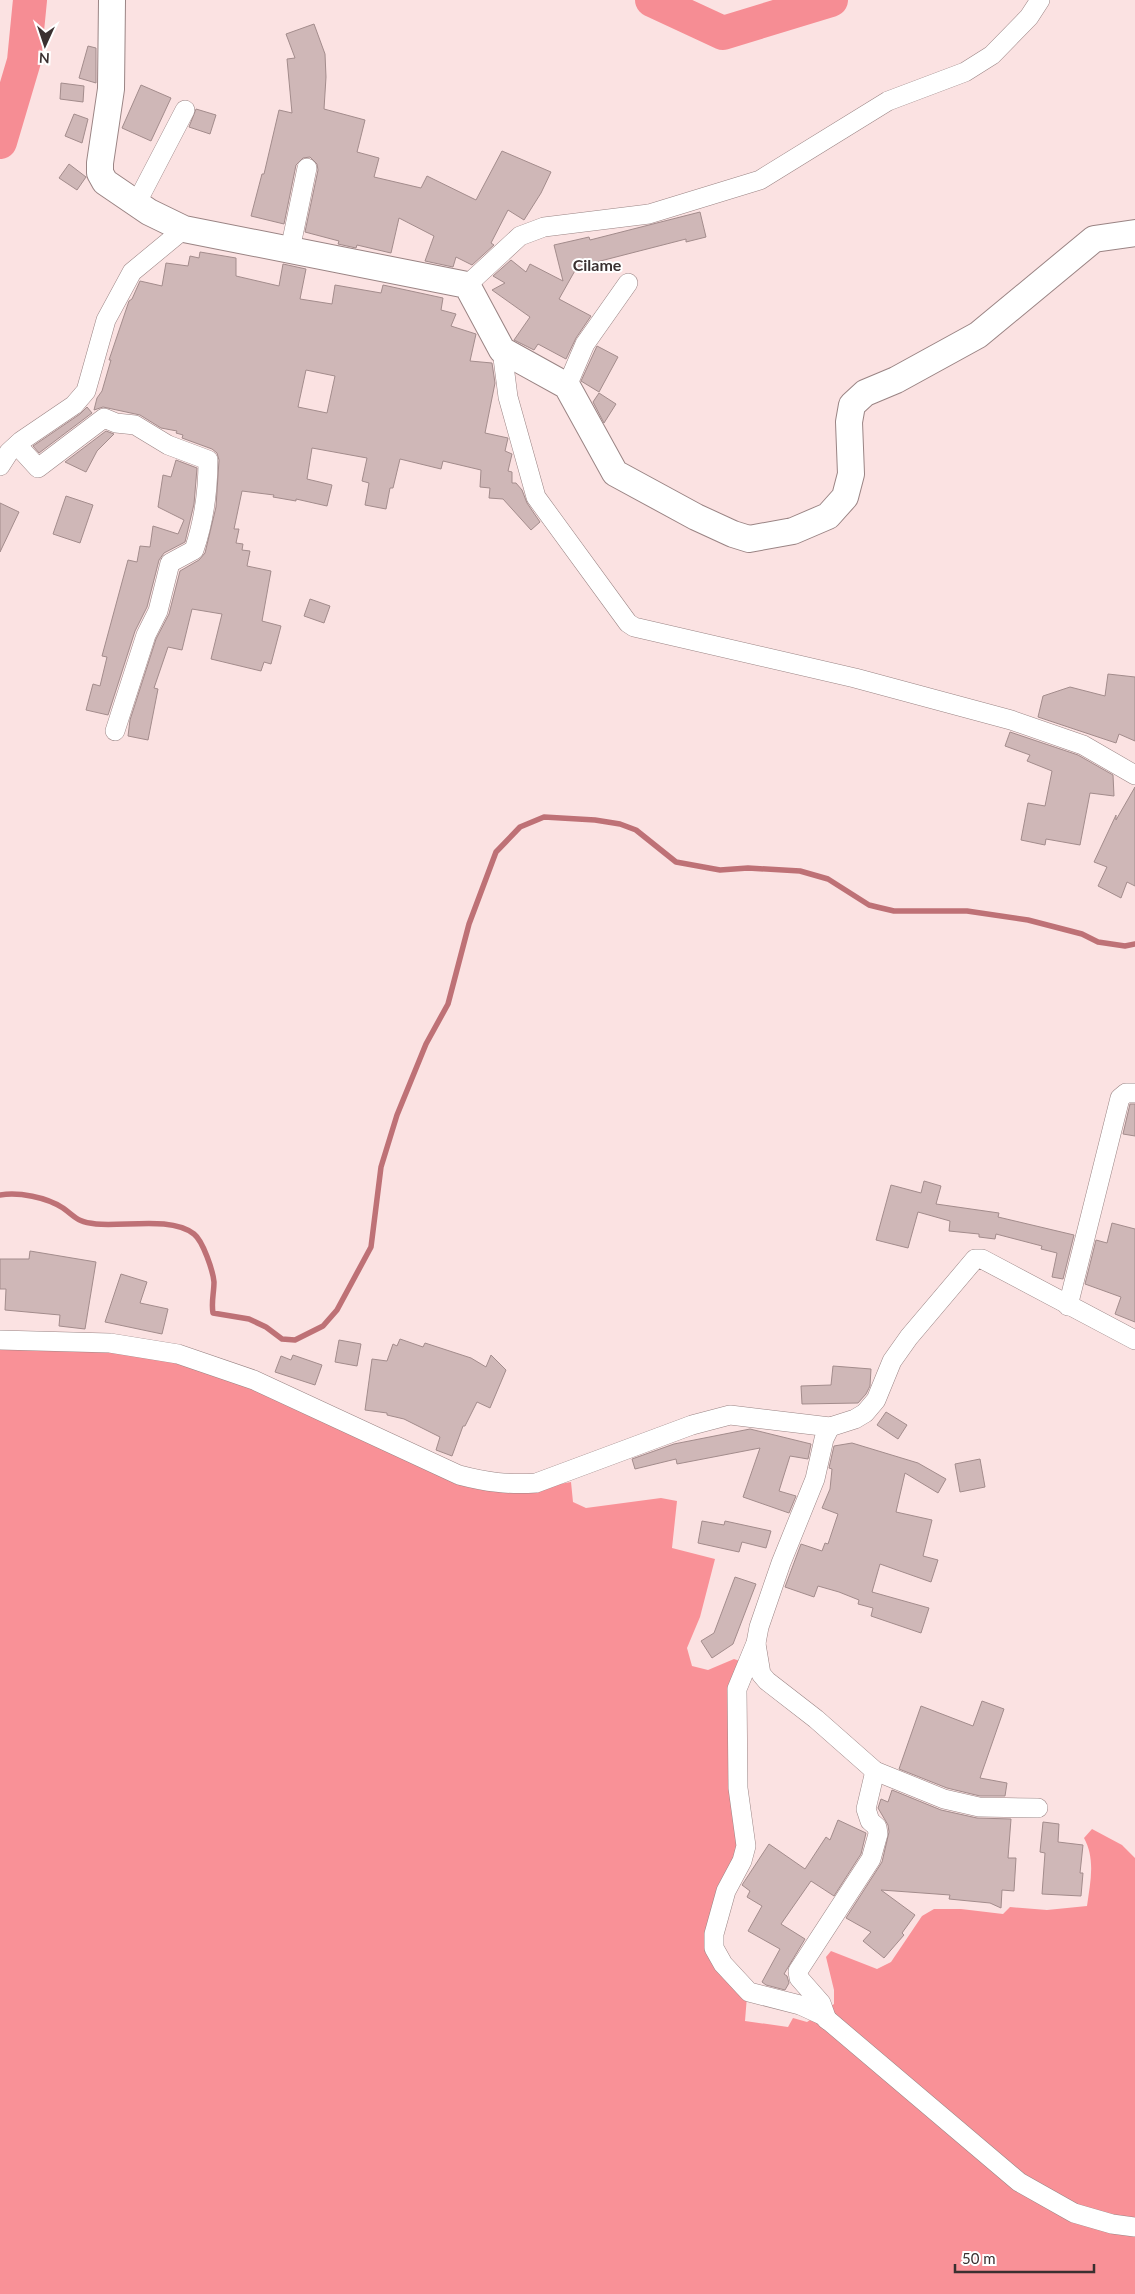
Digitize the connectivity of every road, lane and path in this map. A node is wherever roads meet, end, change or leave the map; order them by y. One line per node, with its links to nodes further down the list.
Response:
1 (112, 0): 5 (street)
2 (1040, 0): 10 (street)
3 (185, 110): 5 (street)
4 (308, 168): 8 (street)
5 (136, 204): 6 (street)
6 (184, 229): 8 (street); 13 (street)
7 (1135, 233): 12 (street)
8 (290, 250): 10 (street)
9 (628, 283): 12 (street)
10 (467, 285): 11 (street)
11 (502, 350): 12 (street); 16 (street)
12 (567, 386)
13 (17, 445): 14 (street); 15 (street)
14 (0, 466)
15 (114, 731)
16 (1135, 775)
17 (1135, 1093): 18 (street)
18 (1068, 1306): 20 (street); 21 (street)
19 (0, 1340): 21 (street)
20 (1135, 1340)
21 (830, 1427): 22 (street)
22 (756, 1643): 23 (street); 25 (street)
23 (875, 1771): 24 (street); 25 (street)
24 (1038, 1808)
25 (827, 2020): 26 (street)
26 (1135, 2227)

